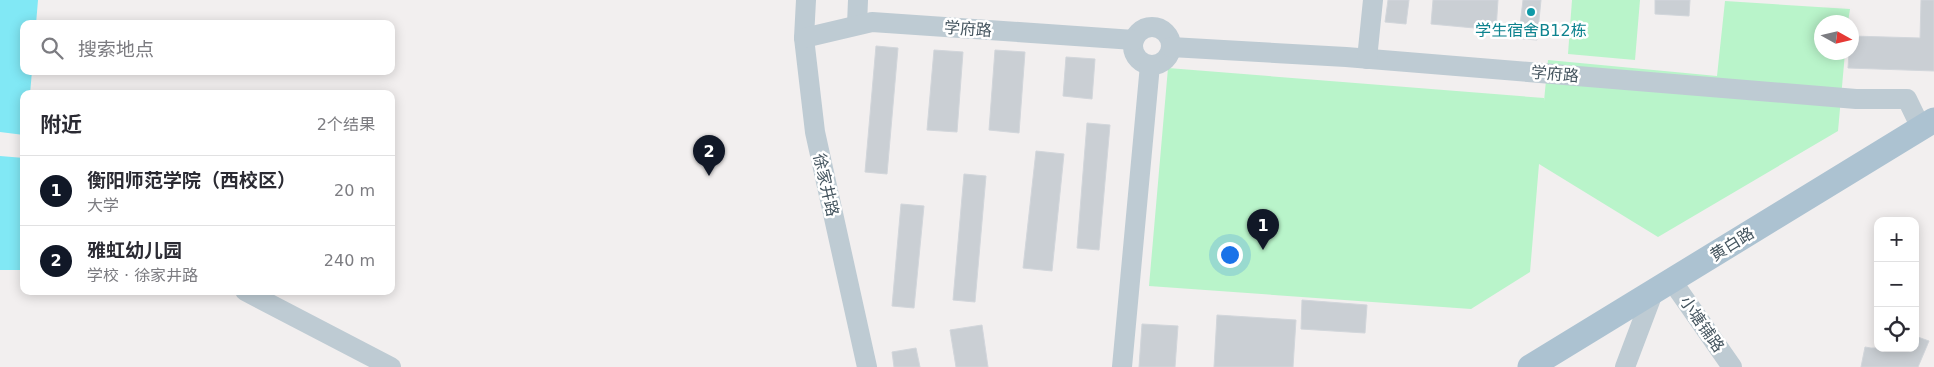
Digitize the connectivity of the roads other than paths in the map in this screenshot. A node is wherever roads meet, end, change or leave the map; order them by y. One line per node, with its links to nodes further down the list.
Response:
1 (806, 0): 5 (street, 徐家井路)
2 (858, 0): 4 (street)
3 (1374, 0): 8 (street)
4 (857, 26): 5 (street, 学府路); 6 (street, 学府路)
5 (804, 38): 14 (street, 徐家井路)
6 (1134, 40): 7 (street); 9 (street)
7 (1171, 48): 8 (street, 学府路); 9 (street)
8 (1367, 59): 10 (street, 学府路)
9 (1150, 65): 15 (street)
10 (1927, 124): 11 (main road, 黄白路)
11 (1662, 287): 16 (main road, 黄白路); 17 (street); 18 (street, 小塘铺路)
12 (253, 295): 13 (street)
13 (391, 367)
14 (867, 367)
15 (1122, 367)
16 (1530, 367)
17 (1625, 367)
18 (1732, 367)

